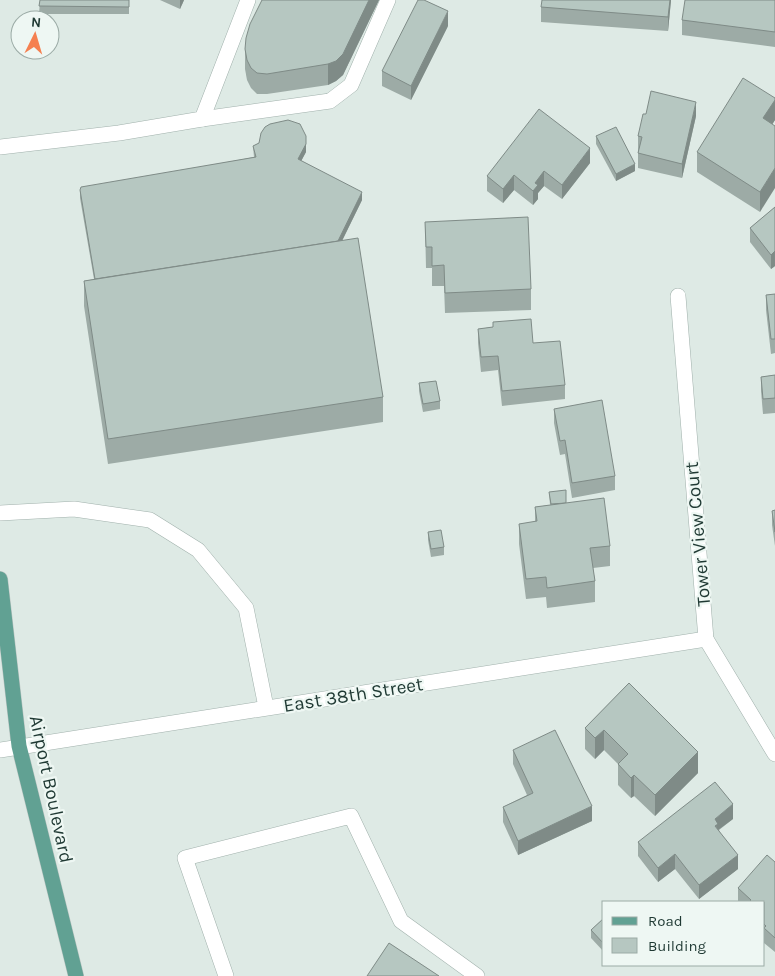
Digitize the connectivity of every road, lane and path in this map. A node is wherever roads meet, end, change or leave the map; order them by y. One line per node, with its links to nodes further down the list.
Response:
1 (248, 0): 3 (street)
2 (388, 0): 3 (street)
3 (202, 119): 4 (street)
4 (0, 147)
5 (678, 296): 8 (street, Tower View Court)
6 (0, 513): 9 (street)
7 (0, 579): 10 (main road, Airport Boulevard)
8 (706, 639): 9 (street, East 38th Street); 12 (street, Tower View Court)
9 (266, 707): 10 (street, East 38th Street)
10 (19, 746): 11 (street, East 38th Street); 13 (main road, Airport Boulevard)
11 (0, 750)
12 (775, 754)
13 (76, 976)
14 (226, 976): 15 (street)
15 (477, 976)

